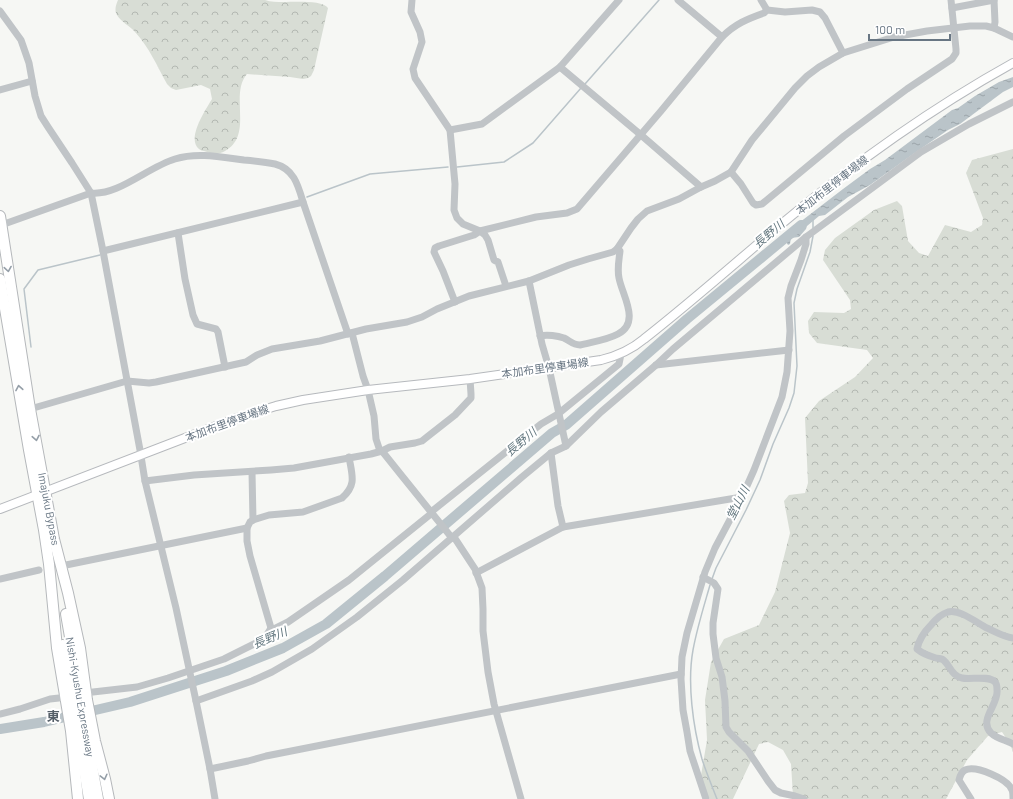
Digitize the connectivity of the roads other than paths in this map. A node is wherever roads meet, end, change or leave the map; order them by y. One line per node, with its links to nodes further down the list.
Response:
1 (412, 0): 20 (street)
2 (619, 0): 16 (street)
3 (678, 0): 12 (street)
4 (761, 0): 8 (street)
5 (951, 0): 7 (street)
6 (994, 0): 7 (street); 11 (street)
7 (952, 8): 10 (street)
8 (767, 10): 12 (street); 14 (street)
9 (0, 11): 17 (street)
10 (954, 28): 11 (street); 14 (street); 22 (street)
11 (994, 28): 13 (street)
12 (722, 37): 21 (street)
13 (1013, 37)
14 (843, 54): 22 (street)
15 (1013, 63): 39 (main road, 本加布里停車場線)
16 (560, 68): 20 (street); 21 (street)
17 (32, 81): 18 (street); 24 (street)
18 (0, 90)
19 (1013, 102): 29 (street)
20 (450, 130): 27 (street)
21 (640, 135): 23 (street); 27 (street)
22 (731, 172): 23 (street)
23 (701, 187): 30 (street)
24 (91, 193): 25 (street); 26 (street); 31 (street)
25 (303, 202): 28 (street); 36 (street)
26 (0, 221): 46 (highway, Imajuku Bypass, one-way to 46)
27 (480, 231): 34 (street); 35 (street)
28 (178, 233): 31 (street); 41 (street)
29 (806, 237): 38 (street); 40 (street)
30 (617, 249): 33 (street); 37 (street)
31 (103, 251): 44 (street)
32 (0, 279): 55 (highway, Imajuku Bypass, one-way to 32)
33 (529, 281): 34 (street); 37 (street)
34 (506, 286): 35 (street)
35 (454, 302): 36 (street)
36 (350, 334): 41 (street); 45 (street)
37 (540, 336): 42 (street)
38 (789, 350): 40 (street); 56 (street)
39 (621, 354): 42 (main road, 本加布里停車場線); 47 (street)
40 (656, 365): 48 (street)
41 (225, 367): 44 (street)
42 (549, 368): 43 (main road, 本加布里停車場線); 47 (street)
43 (470, 379): 45 (main road, 本加布里停車場線); 49 (street)
44 (127, 381): 46 (street); 51 (street)
45 (368, 390): 49 (street); 51 (main road, 本加布里停車場線)
46 (30, 409): 55 (highway, Imajuku Bypass, one-way to 55)
47 (559, 415): 48 (street); 58 (street)
48 (565, 443): 50 (street)
49 (381, 451): 52 (street); 58 (street)
50 (551, 453): 60 (street); 62 (street)
51 (141, 456): 54 (street); 55 (main road, 本加布里停車場線)
52 (349, 458): 53 (street); 59 (street)
53 (252, 472): 54 (street); 59 (street)
54 (145, 481): 64 (street)
55 (41, 493): 57 (main road, 本加布里停車場線); 63 (highway, Imajuku Bypass); 65 (highway, Imajuku Bypass)
56 (742, 497): 60 (street); 69 (street)
57 (0, 509)
58 (432, 513): 62 (street); 72 (street)
59 (253, 520): 61 (street)
60 (563, 527): 68 (street)
61 (247, 528): 64 (street); 72 (street)
62 (452, 537): 68 (street); 77 (street)
63 (54, 539): 71 (highway); 76 (highway, Imajuku Bypass)
64 (161, 545): 66 (street); 74 (street)
65 (49, 564): 71 (highway); 76 (highway, Imajuku Bypass)
66 (66, 565)
67 (40, 570): 70 (street)
68 (476, 572): 78 (street)
69 (704, 577): 75 (street); 90 (street)
70 (0, 579)
71 (58, 595): 76 (highway, Nishi-Kyushu Expressway)
72 (271, 628): 74 (street)
73 (1013, 638): 81 (street)
74 (190, 671): 76 (street); 77 (street)
75 (681, 674): 78 (street); 89 (street)
76 (76, 699): 79 (street); 80 (highway, Imajuku Bypass); 80 (highway, Imajuku Bypass)
77 (196, 700): 82 (street)
78 (496, 710): 82 (street); 88 (street)
79 (0, 714)
80 (81, 729): 83 (highway, Imajuku Bypass); 84 (highway, Nishi-Kyushu Expressway); 85 (highway, Nishi-Kyushu Expressway); 86 (highway, Imajuku Bypass, one-way to 86)
81 (1013, 744)
82 (210, 769): 87 (street)
83 (78, 799)
84 (88, 799)
85 (98, 799)
86 (109, 799)
87 (215, 799)
88 (521, 799)
89 (706, 799)
90 (804, 799)
91 (971, 799): 92 (street)
92 (1013, 799)

